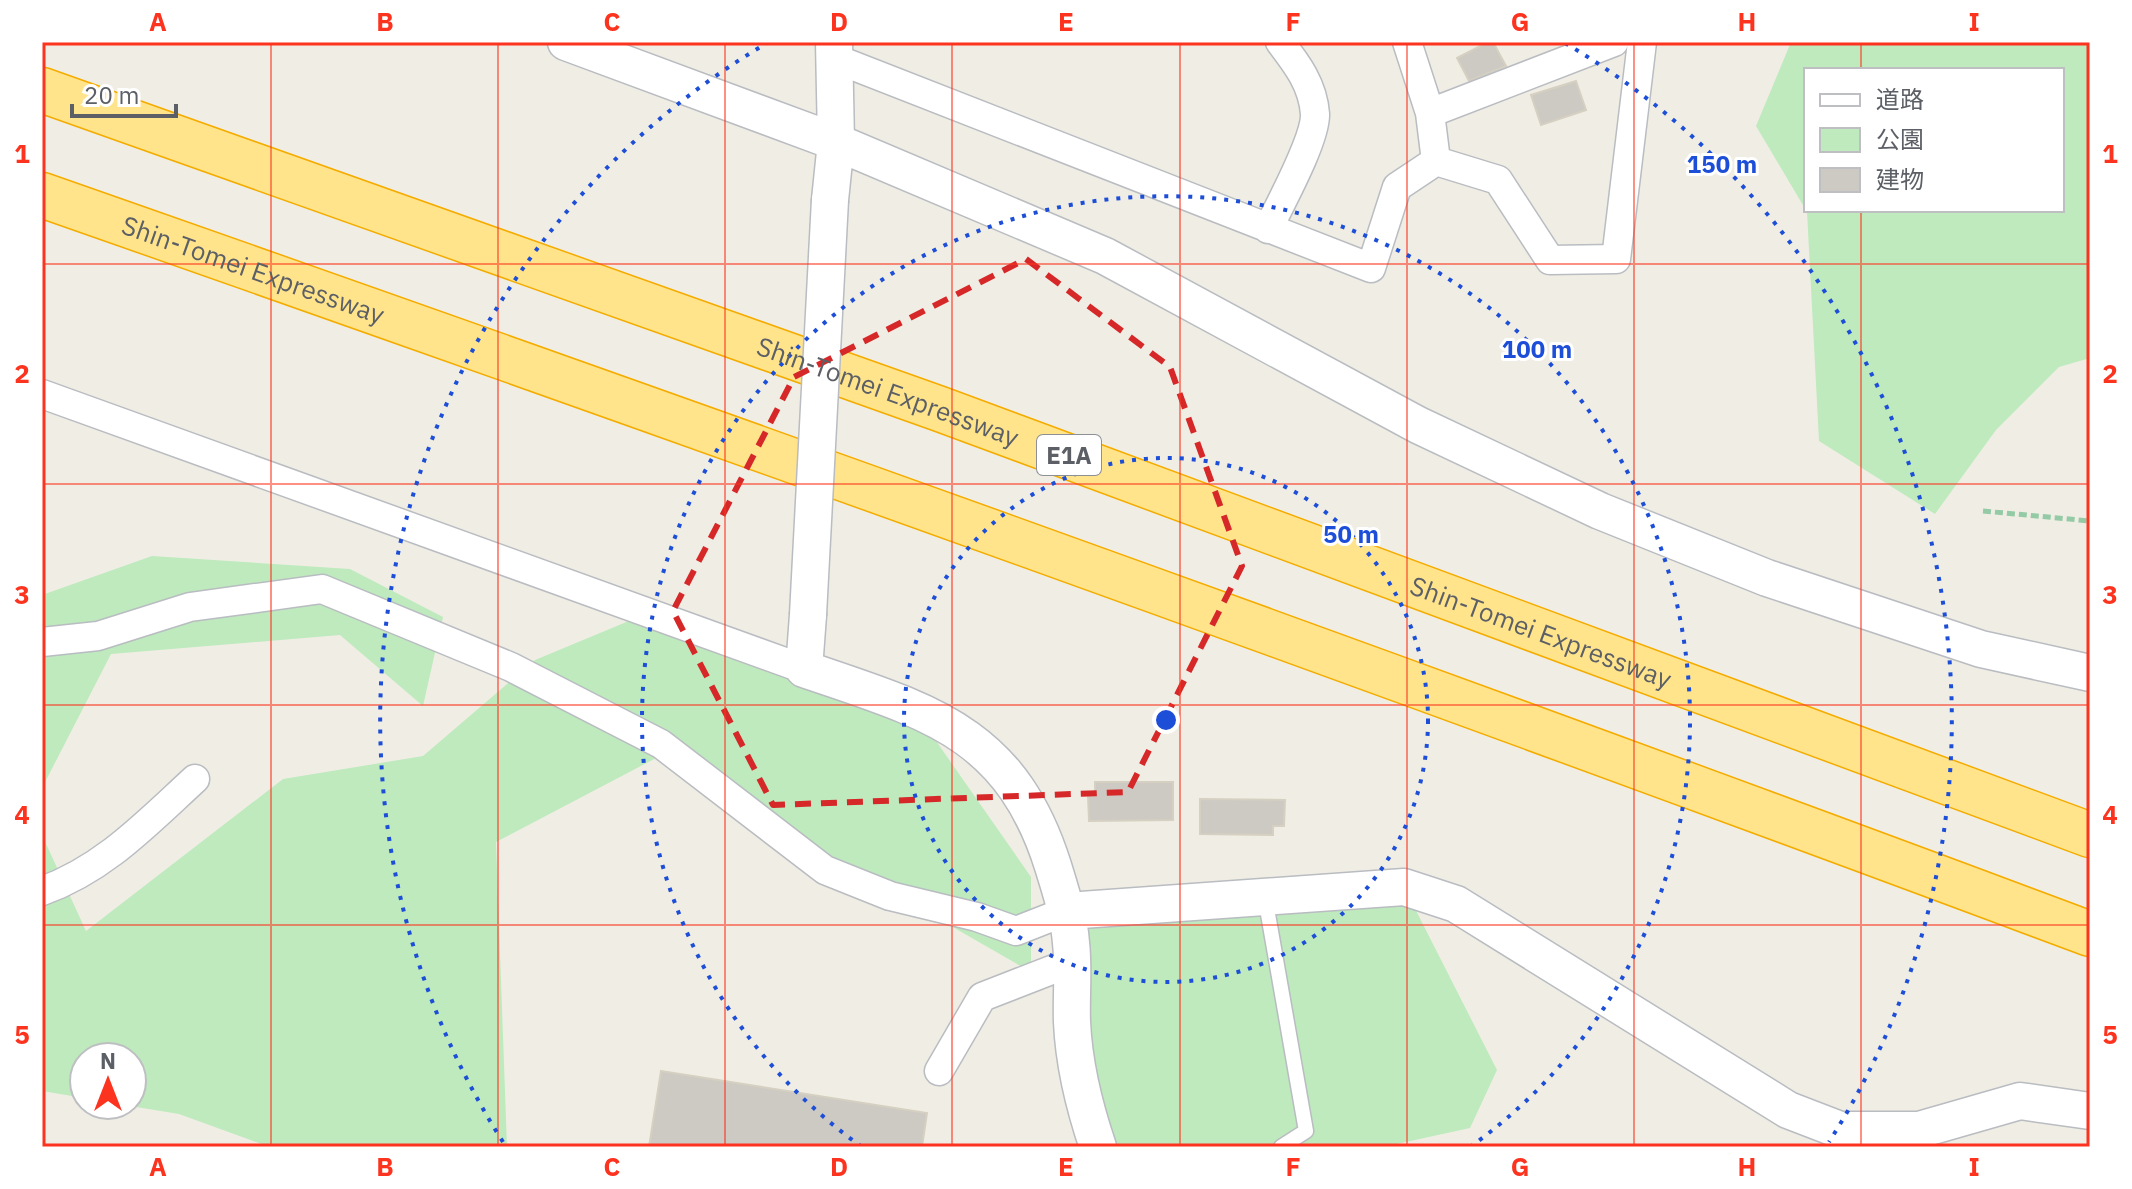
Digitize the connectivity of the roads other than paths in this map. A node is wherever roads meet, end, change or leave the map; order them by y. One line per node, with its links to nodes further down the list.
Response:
1 (566, 42): 9 (street)
2 (1280, 42): 12 (street)
3 (1407, 42): 8 (street)
4 (1614, 42): 8 (street)
5 (1642, 42): 10 (street)
6 (835, 51): 9 (street); 12 (street)
7 (42, 90): 18 (highway, Shin-Tomei Expressway / E1A)
8 (1430, 113): 10 (street)
9 (836, 142): 15 (street, bridge); 16 (street)
10 (1436, 161): 12 (street)
11 (42, 195): 22 (highway, Shin-Tomei Expressway)
12 (1268, 229)
13 (42, 394): 15 (street)
14 (42, 642): 21 (street)
15 (804, 669): 21 (street)
16 (2090, 673)
17 (195, 779): 19 (street)
18 (2090, 835)
19 (42, 891)
20 (1265, 897): 21 (street); 25 (street); 27 (lane)
21 (1067, 911): 23 (street)
22 (2090, 934)
23 (1072, 962): 24 (street); 26 (street)
24 (939, 1071)
25 (2090, 1111)
26 (1098, 1147)
27 (1281, 1147)

